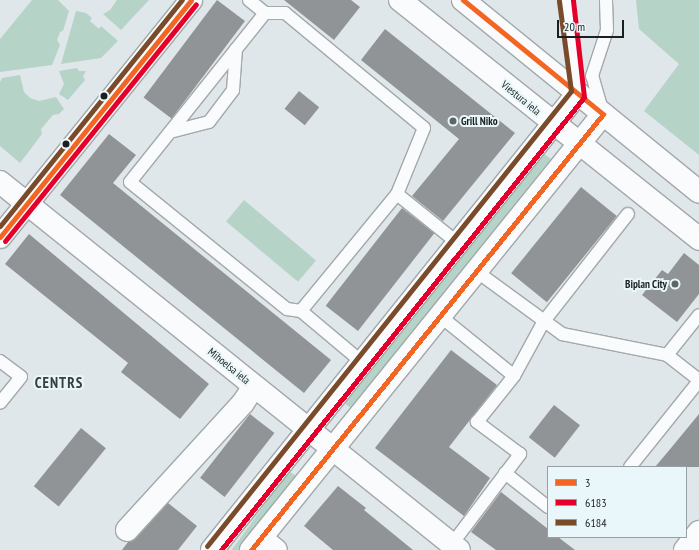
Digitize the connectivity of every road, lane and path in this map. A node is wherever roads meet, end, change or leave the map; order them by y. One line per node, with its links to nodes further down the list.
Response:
1 (191, 0): 17 (street)
2 (249, 0): 7 (lane)
3 (400, 0): 11 (street, Viestura iela)
4 (463, 0): 9 (street)
5 (566, 0): 9 (lane)
6 (606, 0): 10 (lane)
7 (265, 13): 8 (lane); 16 (lane)
8 (236, 49): 12 (lane); 12 (lane)
9 (578, 93): 10 (street); 11 (street)
10 (603, 114): 13 (street); 15 (street)
11 (555, 124): 13 (street, Viestura iela); 21 (street)
12 (170, 132): 23 (lane)
13 (578, 143): 20 (street, Viestura iela); 22 (street)
14 (0, 182): 17 (street, Mihoelsa iela)
15 (699, 192)
16 (397, 194): 21 (lane); 23 (lane)
17 (26, 203): 19 (street); 32 (street, Mihoelsa iela)
18 (628, 214): 26 (lane)
19 (0, 237)
20 (699, 239)
21 (459, 244): 29 (street)
22 (476, 271): 25 (street); 26 (lane)
23 (301, 311): 29 (lane)
24 (699, 315): 27 (lane)
25 (440, 316): 30 (lane); 35 (street)
26 (544, 321): 27 (lane); 30 (lane)
27 (667, 355): 31 (lane)
28 (0, 361): 33 (lane)
29 (363, 363): 34 (street)
30 (514, 376): 37 (lane)
31 (699, 381): 36 (lane)
32 (254, 386): 34 (street, Mihoelsa iela); 39 (street)
33 (0, 404)
34 (309, 430): 35 (street, Mihoelsa iela); 43 (street)
35 (333, 449): 41 (street); 42 (street, Mihoelsa iela)
36 (631, 466)
37 (505, 473): 38 (lane); 42 (lane)
38 (547, 506)
39 (127, 530)
40 (699, 532): 44 (street)
41 (263, 546)
42 (456, 547)
43 (212, 550)
44 (685, 550)

